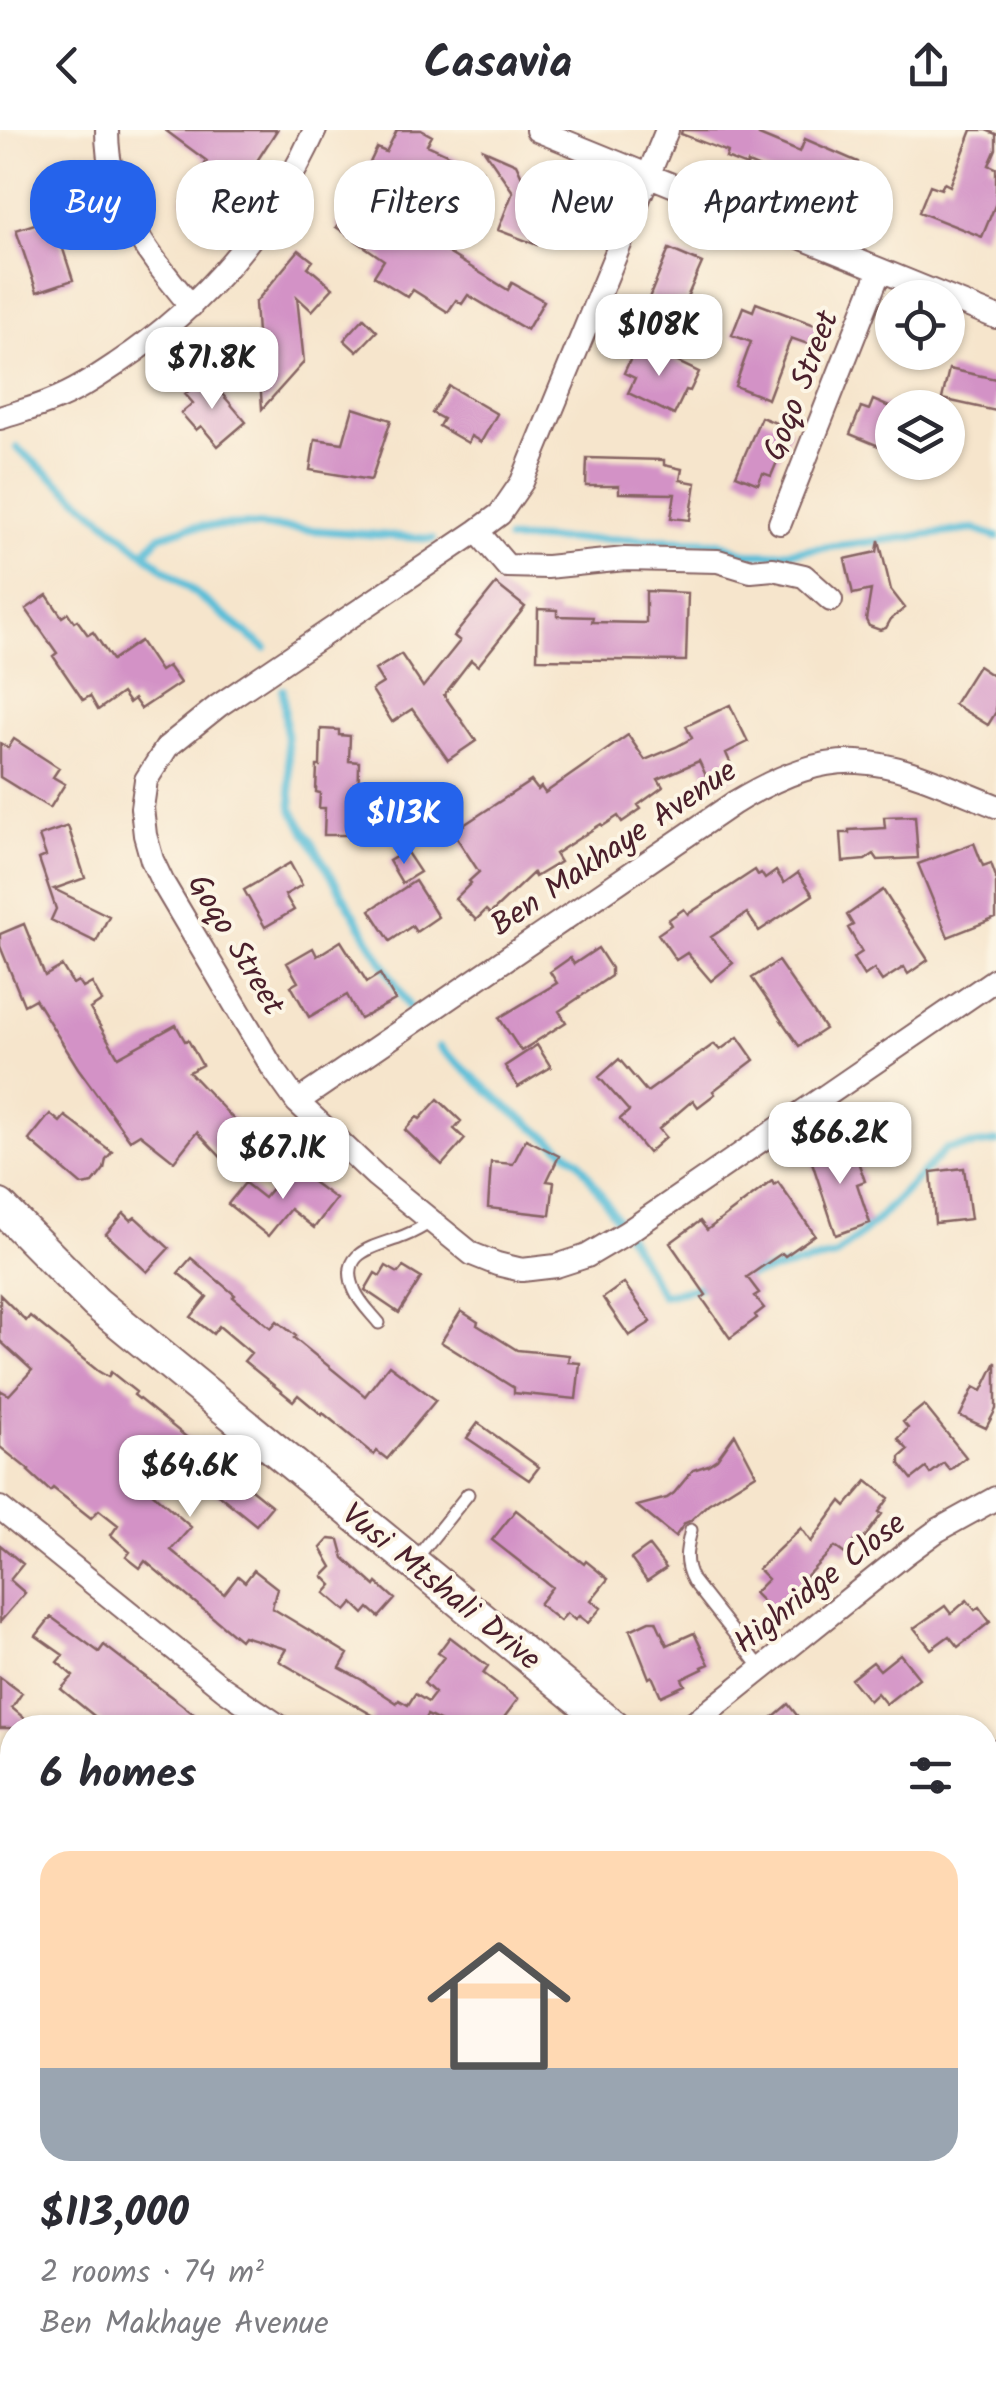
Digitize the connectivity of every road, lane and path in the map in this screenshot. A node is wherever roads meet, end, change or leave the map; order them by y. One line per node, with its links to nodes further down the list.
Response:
1 (106, 130): 9 (street)
2 (315, 130): 9 (street)
3 (536, 130): 5 (street)
4 (667, 130): 6 (street, Goqo Street)
5 (609, 160)
6 (648, 176): 8 (street)
7 (618, 250): 13 (street, Goqo Street)
8 (880, 270): 10 (street); 12 (street, Goqo Street)
9 (191, 306): 11 (street)
10 (996, 317)
11 (0, 418)
12 (780, 524)
13 (477, 532): 14 (street); 17 (street, Goqo Street)
14 (831, 600)
15 (996, 806): 17 (street, Ben Makhaye Avenue)
16 (996, 978): 19 (street, Goqo Street)
17 (296, 1102): 19 (street, Goqo Street)
18 (0, 1206): 25 (street, Vusi Mtshali Drive)
19 (432, 1221): 20 (lane)
20 (379, 1324)
21 (468, 1494): 25 (lane)
22 (996, 1498): 26 (street, Highridge Close)
23 (0, 1508): 27 (street)
24 (691, 1530): 26 (lane)
25 (412, 1562): 28 (street, Vusi Mtshali Drive)
26 (762, 1669): 29 (street, Highridge Close)
27 (263, 1715)
28 (599, 1715)
29 (704, 1715)

